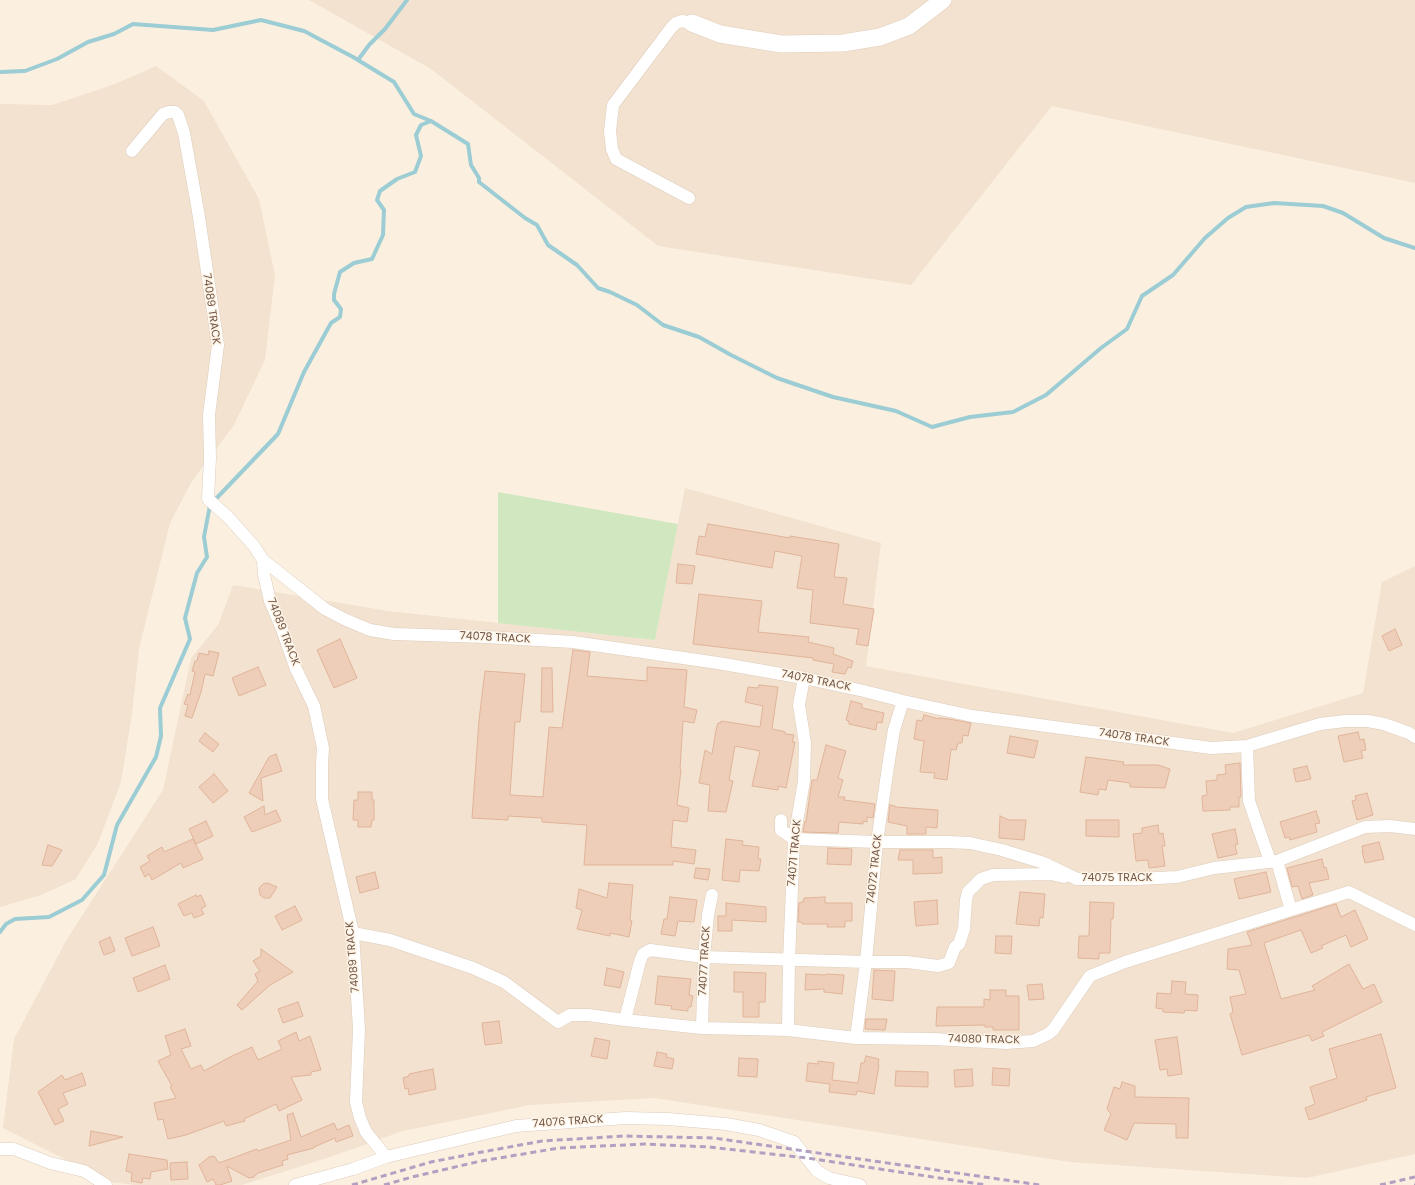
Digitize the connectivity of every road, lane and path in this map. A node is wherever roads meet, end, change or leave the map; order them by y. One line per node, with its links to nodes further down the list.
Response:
1 (943, 0): 2 (street)
2 (692, 23): 4 (street)
3 (132, 151): 5 (street, 74089 TRACK)
4 (689, 198)
5 (263, 560): 6 (street, 74078 TRACK); 19 (street, 74089 TRACK)
6 (804, 678): 7 (street, 74078 TRACK); 12 (street, 74071 TRACK)
7 (904, 701): 9 (street, 74078 TRACK); 13 (street, 74072 TRACK)
8 (1415, 737): 9 (street, 74078 TRACK)
9 (1247, 746): 14 (street)
10 (781, 820): 12 (street)
11 (1415, 829): 14 (street, 74075 TRACK)
12 (794, 839): 13 (street, 74075 TRACK); 21 (street, 74071 TRACK)
13 (877, 842): 15 (street, 74075 TRACK); 22 (street, 74072 TRACK)
14 (1273, 861): 15 (street, 74075 TRACK); 17 (street)
15 (1077, 879): 22 (street)
16 (712, 895): 20 (street, 74077 TRACK)
17 (1291, 910): 18 (street, 74080 TRACK); 26 (street, 74080 TRACK)
18 (1415, 924)
19 (353, 933): 23 (street, 74080 TRACK); 28 (street, 74089 TRACK)
20 (704, 957): 21 (street); 23 (street); 24 (street, 74077 TRACK)
21 (789, 960): 22 (street); 25 (street, 74071 TRACK)
22 (866, 962): 26 (street, 74072 TRACK)
23 (625, 1020): 24 (street, 74080 TRACK)
24 (702, 1028): 25 (street, 74080 TRACK)
25 (788, 1030): 26 (street, 74080 TRACK)
26 (856, 1038)
27 (0, 1149): 29 (street)
28 (386, 1157): 30 (street, 74076 TRACK); 31 (street, 74076 TRACK)
29 (106, 1185)
30 (295, 1185)
31 (860, 1185)

